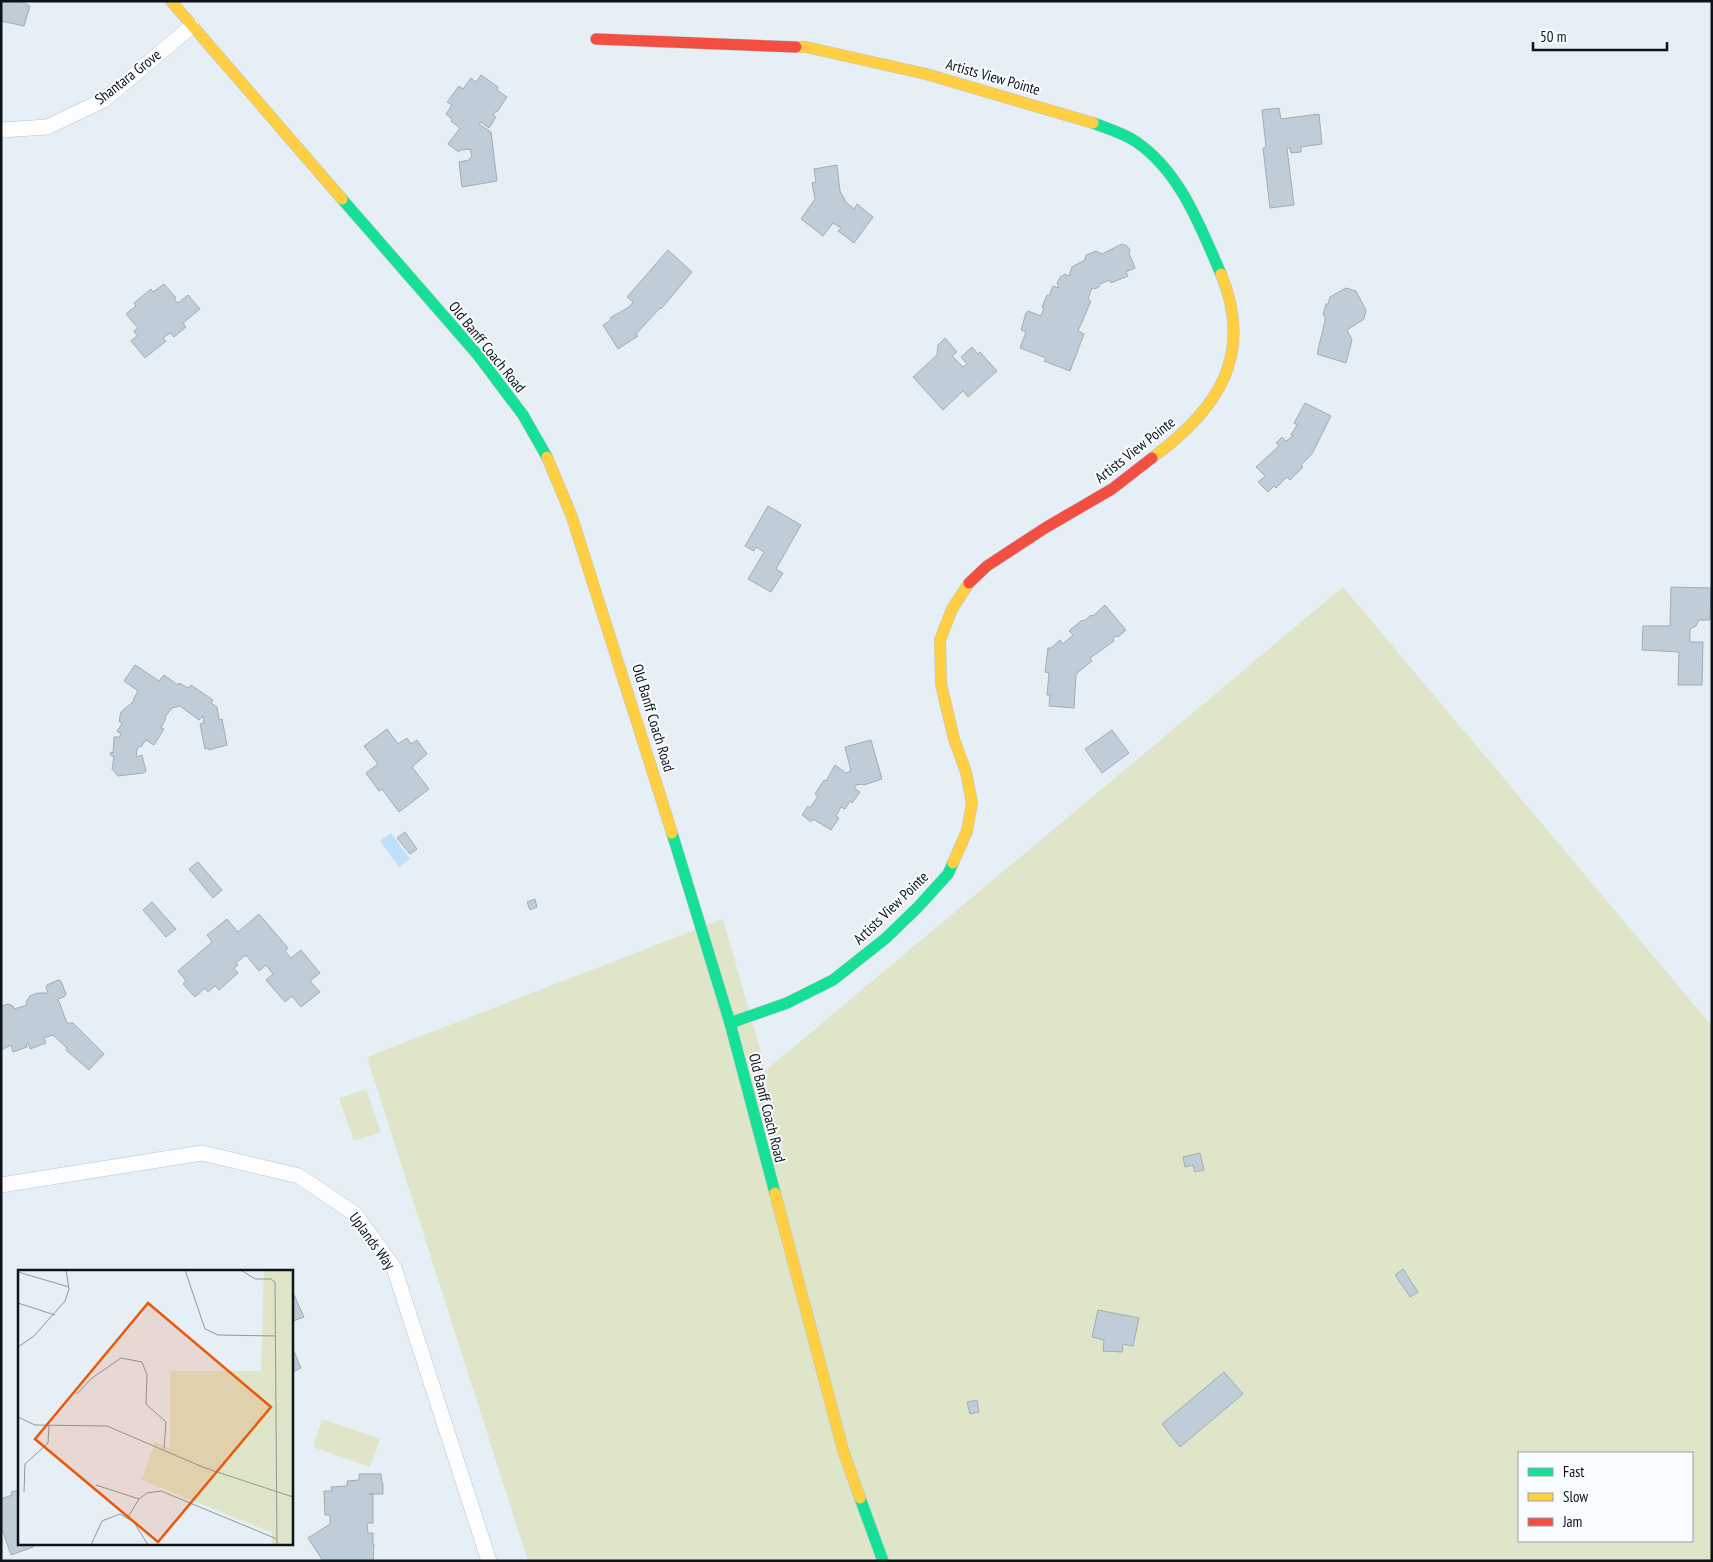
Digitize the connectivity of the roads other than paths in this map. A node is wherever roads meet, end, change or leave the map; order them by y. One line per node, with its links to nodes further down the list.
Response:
1 (171, 1): 2 (main road, Old Banff Coach Road)
2 (192, 26): 4 (street, Shantara Grove); 5 (main road, Old Banff Coach Road)
3 (596, 40): 5 (main road, Artists View Pointe)
4 (1, 130)
5 (730, 1023): 8 (main road, Old Banff Coach Road)
6 (1, 1184): 7 (street, Uplands Way)
7 (489, 1561)
8 (883, 1561)

